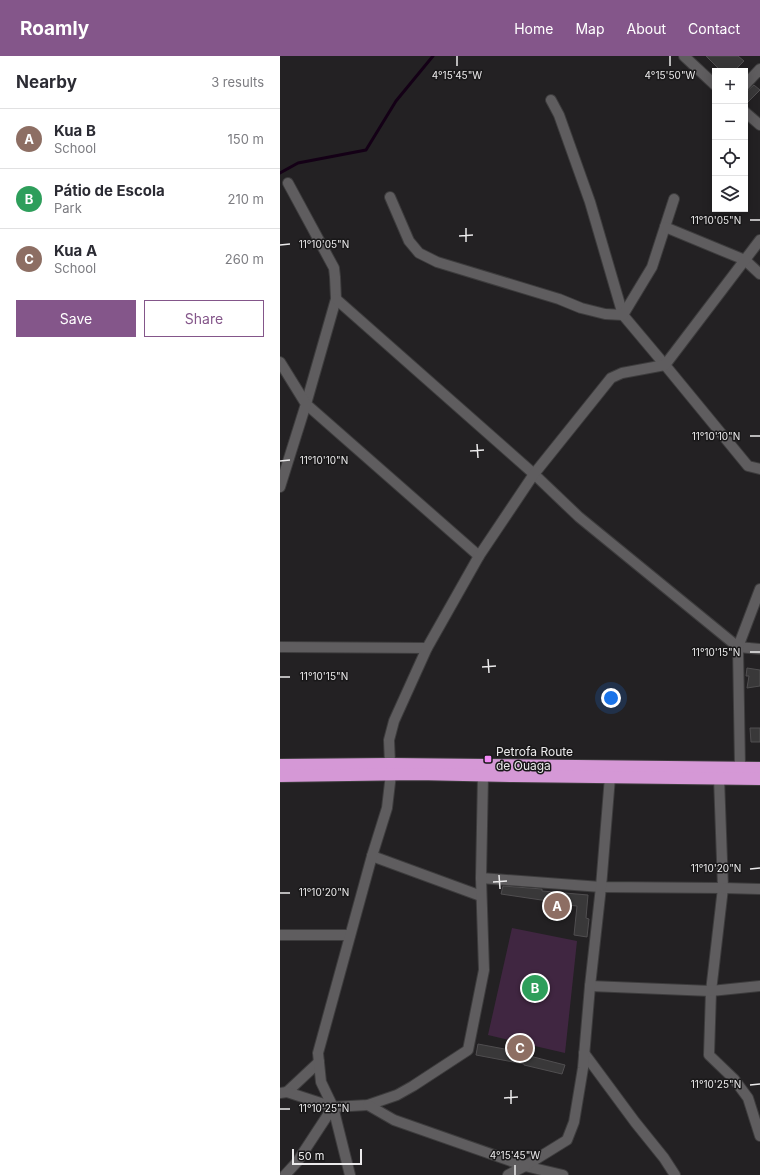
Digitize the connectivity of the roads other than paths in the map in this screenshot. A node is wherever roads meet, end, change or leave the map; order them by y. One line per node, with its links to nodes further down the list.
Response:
1 (684, 56): 3 (street)
2 (760, 69): 4 (street)
3 (712, 82)
4 (748, 83)
5 (551, 100): 16 (street)
6 (748, 115): 7 (street)
7 (760, 125)
8 (288, 183): 15 (street)
9 (390, 197): 16 (street)
10 (674, 199): 11 (street)
11 (665, 227): 13 (street); 16 (street)
12 (760, 240): 13 (street)
13 (746, 260): 14 (street); 18 (street)
14 (760, 274)
15 (336, 299): 19 (street); 21 (street)
16 (623, 315): 18 (street)
17 (280, 362): 19 (street)
18 (665, 365): 20 (street); 21 (street)
19 (306, 404): 22 (street); 23 (street)
20 (760, 469)
21 (534, 474): 23 (street); 26 (street)
22 (280, 487)
23 (479, 556): 27 (street)
24 (760, 589): 26 (street)
25 (280, 647): 27 (street)
26 (738, 647): 28 (street); 30 (street)
27 (427, 648): 32 (street)
28 (760, 649)
29 (280, 765): 32 (highway)
30 (740, 767): 31 (highway); 33 (highway)
31 (760, 768)
32 (391, 769): 33 (highway); 35 (highway); 39 (street)
33 (451, 770): 34 (highway)
34 (483, 775): 36 (highway); 40 (street)
35 (280, 776)
36 (610, 777): 37 (highway); 41 (street)
37 (719, 778): 38 (highway); 42 (street)
38 (760, 779)
39 (372, 856): 44 (street); 46 (street)
40 (481, 878): 41 (street); 44 (street)
41 (601, 887): 42 (street); 47 (street)
42 (723, 888): 43 (street); 49 (street)
43 (760, 890)
44 (482, 896): 53 (street)
45 (280, 935): 46 (street)
46 (350, 935): 51 (street)
47 (590, 986): 49 (street); 50 (street)
48 (760, 986): 49 (street)
49 (711, 991): 55 (street)
50 (584, 1053): 56 (street); 61 (street)
51 (319, 1062): 52 (street); 54 (street)
52 (284, 1093): 54 (street)
53 (368, 1105): 54 (street); 56 (street)
54 (333, 1107): 57 (street); 58 (street)
55 (760, 1136)
56 (525, 1166): 59 (street); 60 (street)
57 (285, 1175)
58 (350, 1175)
59 (508, 1175)
60 (564, 1175)
61 (676, 1175)

